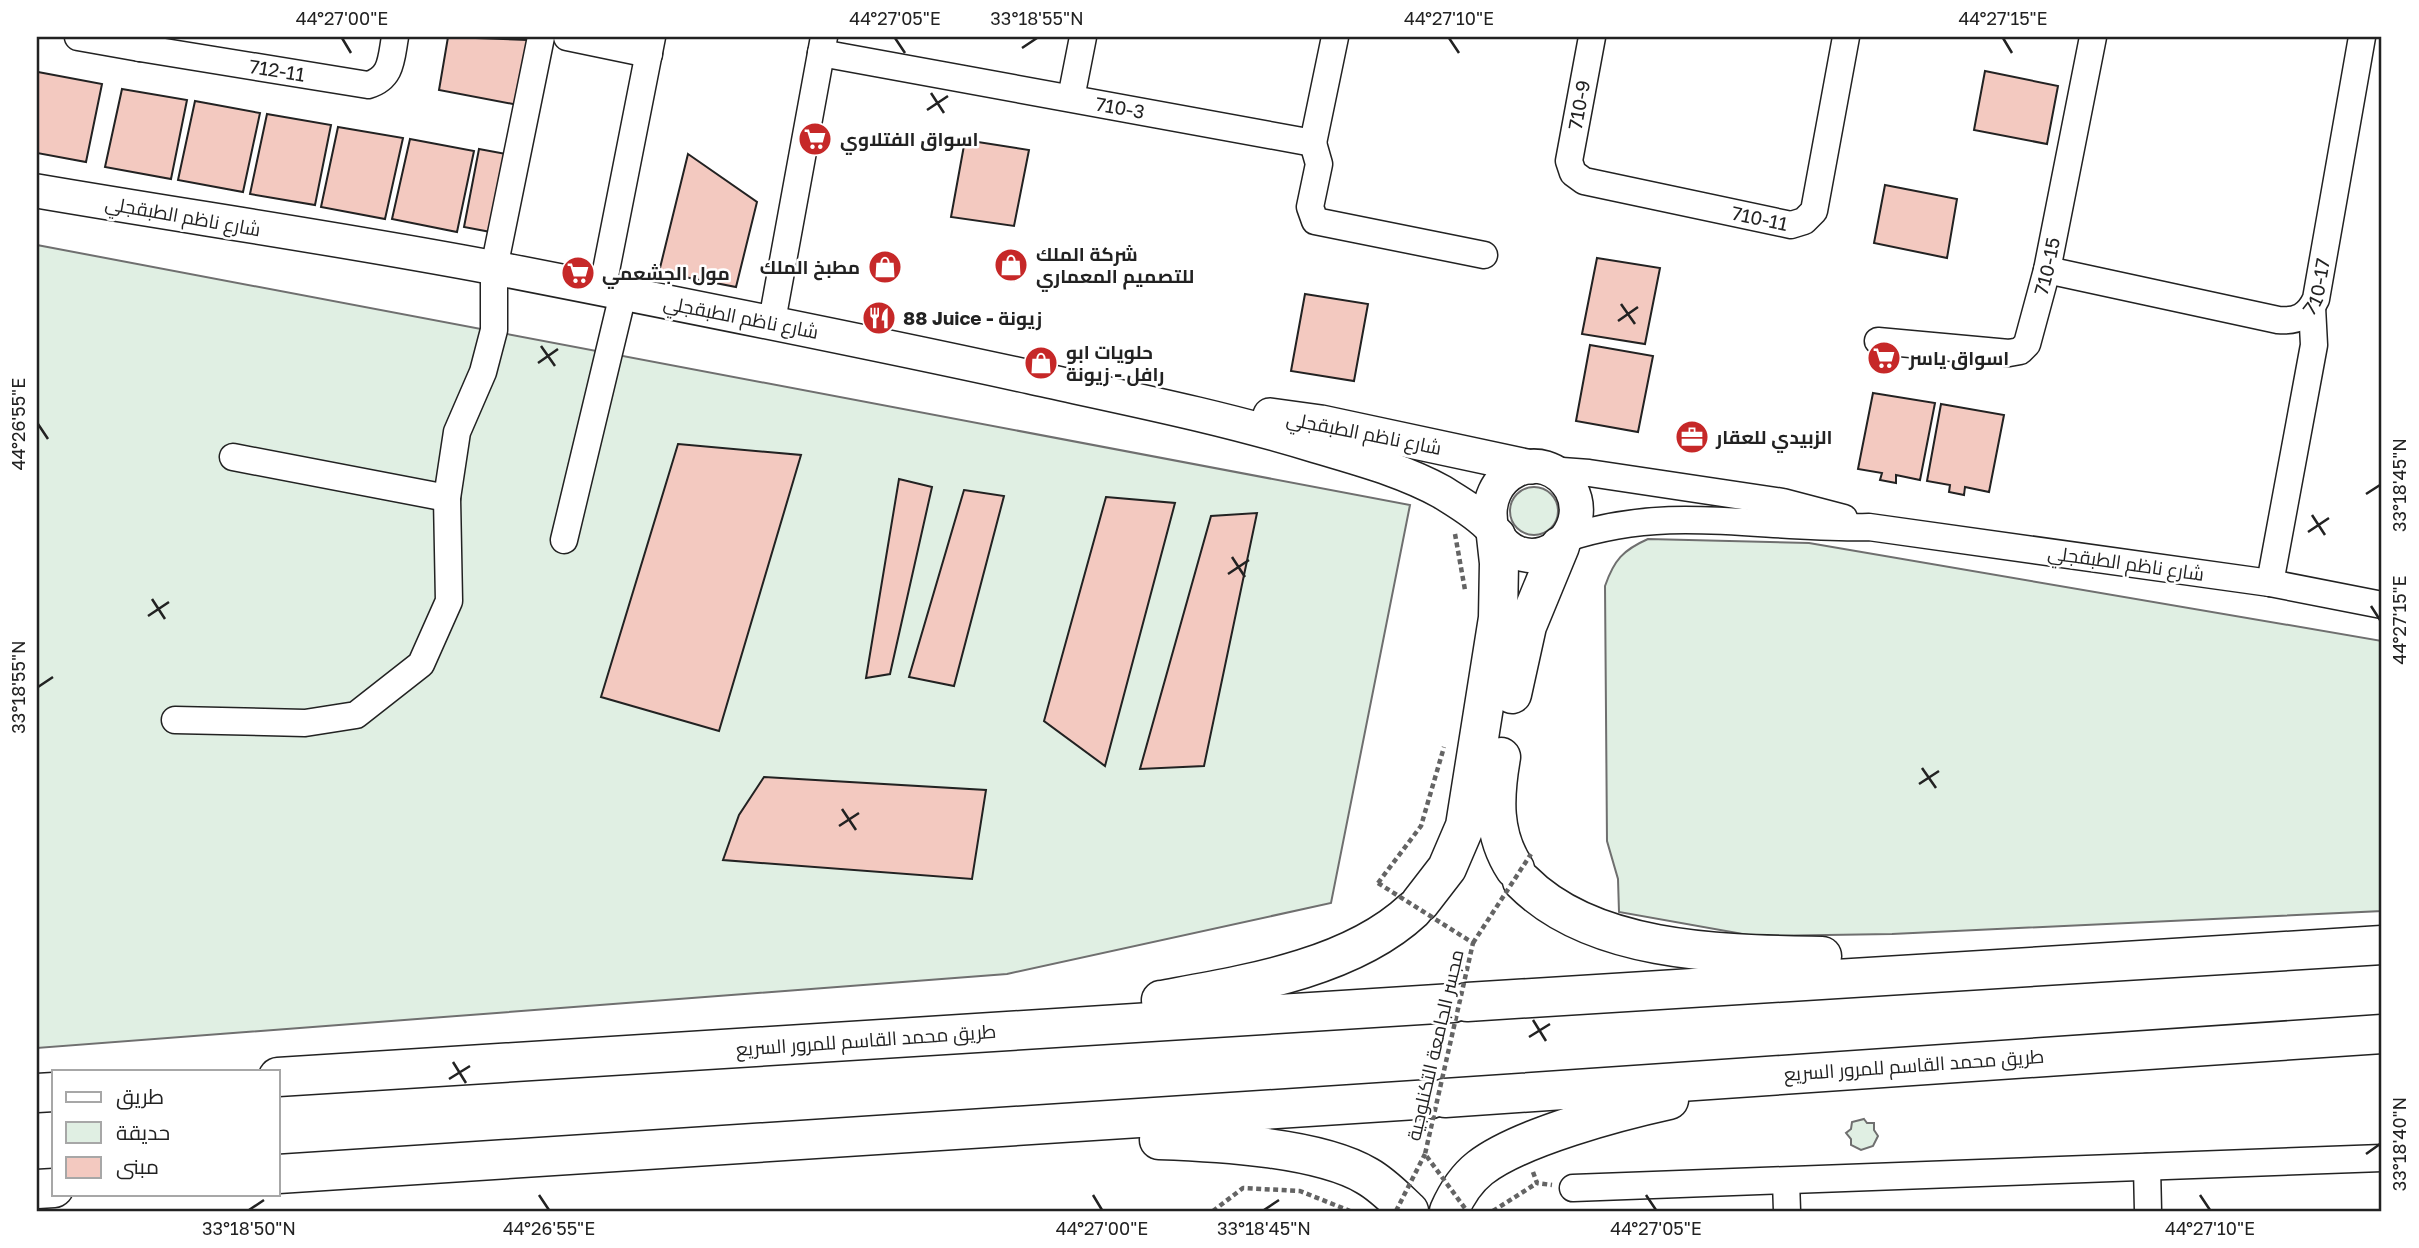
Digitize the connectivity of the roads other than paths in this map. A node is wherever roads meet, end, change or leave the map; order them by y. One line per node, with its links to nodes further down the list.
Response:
1 (78, 37): 11 (street, 712-11)
2 (395, 37): 11 (street, 712-11)
3 (541, 37): 19 (street)
4 (567, 37): 12 (street)
5 (1083, 37): 14 (street)
6 (1335, 37): 15 (street)
7 (1592, 37): 16 (street, 710-9)
8 (1846, 37): 16 (street, 710-11)
9 (2093, 37): 20 (street, 710-15)
10 (2362, 37): 22 (street, 710-17)
11 (141, 43)
12 (650, 45): 21 (street)
13 (823, 45): 14 (street, 710-3); 23 (street)
14 (1071, 99): 15 (street, 710-3)
15 (1313, 143): 18 (street)
16 (1573, 173)
17 (37, 191): 19 (main road, شارع ناظم الطبقجلي)
18 (1484, 255)
19 (494, 268): 21 (main road, شارع ناظم الطبقجلي); 28 (street)
20 (2047, 270): 22 (street, 710-17); 24 (street, 710-15)
21 (612, 293): 23 (main road, شارع ناظم الطبقجلي); 31 (street)
22 (2312, 307): 33 (street)
23 (772, 321): 25 (main road, شارع ناظم الطبقجلي)
24 (1878, 341)
25 (1195, 412): 27 (main road, شارع ناظم الطبقجلي); 30 (main road, شارع ناظم الطبقجلي)
26 (233, 457): 28 (street)
27 (1540, 468): 29 (street); 30 (main road); 32 (main road)
28 (447, 498): 35 (street)
29 (1868, 527): 32 (street); 33 (street, شارع ناظم الطبقجلي)
30 (1494, 533): 32 (main road); 38 (highway)
31 (564, 540)
32 (1564, 542): 37 (highway)
33 (2270, 583): 34 (street, شارع ناظم الطبقجلي)
34 (2382, 605)
35 (175, 720)
36 (2382, 945): 37 (highway, طريق محمد القاسم للمرور السريع)
37 (2080, 962): 38 (highway, طريق محمد القاسم للمرور السريع)
38 (980, 1033): 41 (highway, طريق محمد القاسم للمرور السريع)
39 (2382, 1034): 40 (highway, طريق محمد القاسم للمرور السريع)
40 (1819, 1071): 42 (highway, طريق محمد القاسم للمرور السريع); 49 (highway)
41 (280, 1077)
42 (982, 1130): 45 (highway, طريق محمد القاسم للمرور السريع); 48 (highway)
43 (2382, 1158): 44 (street)
44 (2147, 1167): 46 (street); 51 (street)
45 (280, 1174)
46 (1786, 1181): 47 (street); 50 (street)
47 (1573, 1188)
48 (1409, 1211)
49 (1448, 1211)
50 (1787, 1211)
51 (2148, 1211)

